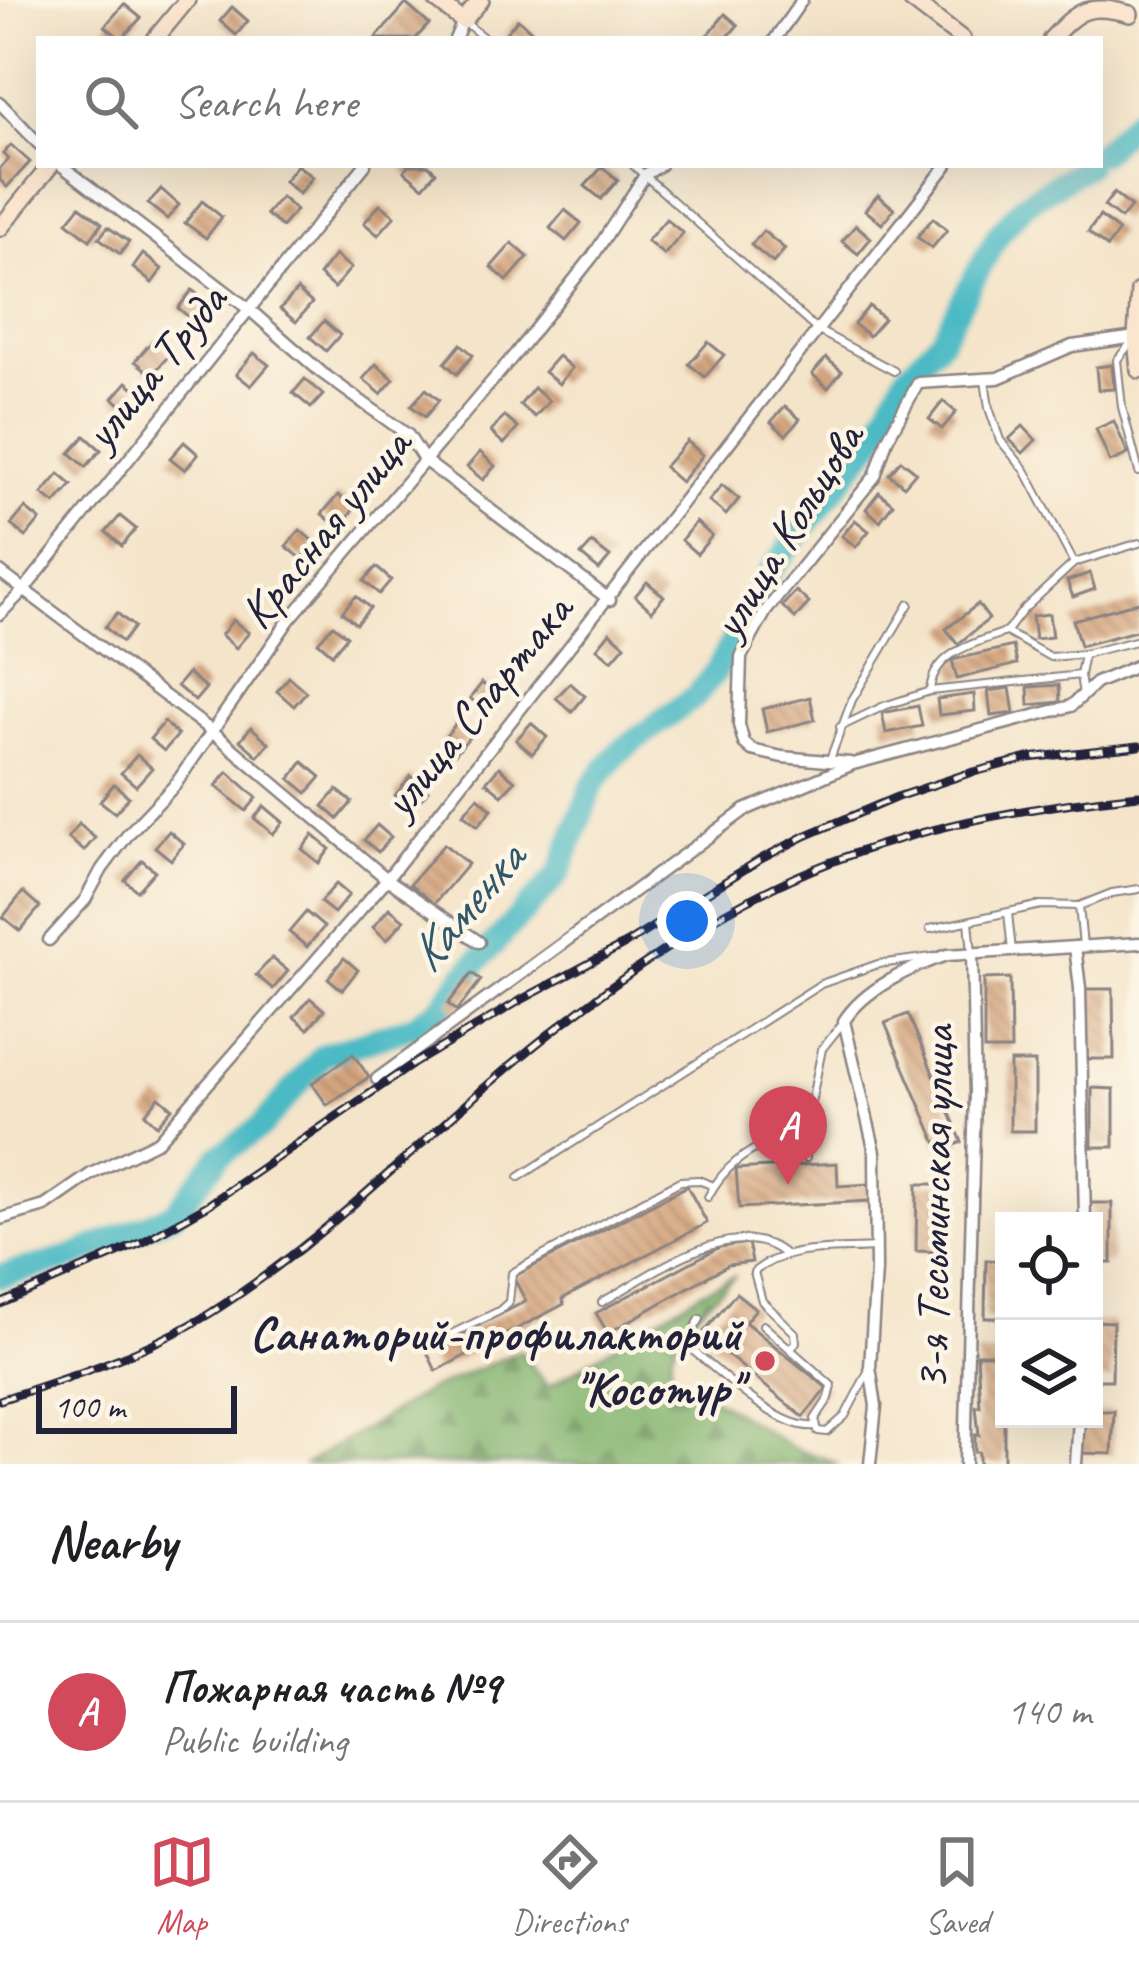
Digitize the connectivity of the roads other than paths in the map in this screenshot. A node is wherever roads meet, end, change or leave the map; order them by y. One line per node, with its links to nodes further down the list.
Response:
1 (188, 0): 9 (street)
2 (436, 0): 8 (street)
3 (481, 0): 8 (street)
4 (802, 0): 12 (street)
5 (910, 0): 13 (street)
6 (1081, 6): 7 (street); 14 (street)
7 (1131, 12)
8 (464, 21): 10 (street); 11 (lane)
9 (158, 36)
10 (456, 36)
11 (482, 36)
12 (777, 36)
13 (958, 36)
14 (1054, 36)
15 (0, 103): 16 (street)
16 (36, 140)
17 (49, 168): 24 (street)
18 (65, 168): 26 (street)
19 (363, 168): 26 (street, улица Труда)
20 (637, 168): 23 (lane)
21 (656, 168): 23 (street, Красная улица)
22 (945, 168): 27 (street, улица Спартака)
23 (645, 175): 27 (lane); 32 (street, Красная улица)
24 (0, 228)
25 (1139, 291): 28 (street)
26 (250, 310): 32 (street); 37 (street, улица Труда)
27 (818, 330): 30 (lane); 38 (street, улица Спартака)
28 (1136, 337): 29 (street); 31 (street, улица Кольцова); 33 (lane)
29 (1139, 368)
30 (894, 371)
31 (985, 378): 35 (lane); 50 (street, улица Кольцова)
32 (424, 460): 38 (street); 49 (street, Красная улица)
33 (1139, 472)
34 (1139, 543): 35 (lane)
35 (1073, 563): 41 (lane)
36 (0, 572): 37 (street)
37 (23, 591): 40 (street, улица Труда); 49 (street)
38 (610, 600): 52 (street, улица Спартака)
39 (909, 604): 48 (lane)
40 (0, 614)
41 (1006, 632): 43 (lane); 46 (lane)
42 (1139, 640): 43 (lane)
43 (1084, 654): 45 (lane)
44 (1139, 665): 47 (street, улица Кольцова)
45 (1080, 675): 46 (lane); 47 (lane)
46 (930, 691): 48 (lane)
47 (1084, 695): 51 (street, улица Кольцова)
48 (840, 727): 50 (lane)
49 (213, 732): 52 (street); 58 (street, Красная улица)
50 (830, 759): 51 (street, улица Кольцова)
51 (853, 764): 66 (street)
52 (387, 879): 59 (street); 73 (street, улица Спартака)
53 (1139, 889): 54 (lane)
54 (1079, 906): 55 (lane); 61 (lane)
55 (1008, 912): 56 (lane); 62 (lane)
56 (969, 921): 57 (lane); 63 (lane)
57 (930, 929)
58 (49, 940)
59 (479, 942)
60 (1139, 943): 61 (street)
61 (1079, 947): 62 (street); 72 (street)
62 (1012, 951): 63 (street)
63 (972, 953): 64 (street); 85 (street, 3-я Тесьминская улица)
64 (947, 955): 65 (street); 69 (lane)
65 (844, 1021): 67 (lane); 74 (street)
66 (377, 1079)
67 (808, 1118): 68 (lane); 70 (lane)
68 (806, 1158)
69 (519, 1177)
70 (714, 1186): 71 (lane); 79 (lane)
71 (708, 1197)
72 (1085, 1212)
73 (0, 1220)
74 (875, 1248): 75 (lane); 81 (street)
75 (786, 1255): 76 (lane); 80 (lane)
76 (602, 1302)
77 (700, 1319): 82 (lane)
78 (763, 1325): 80 (lane)
79 (437, 1342)
80 (792, 1348): 82 (lane)
81 (870, 1367): 82 (lane); 84 (street)
82 (814, 1426)
83 (1078, 1428): 86 (street)
84 (870, 1464)
85 (965, 1464)
86 (1076, 1464)

